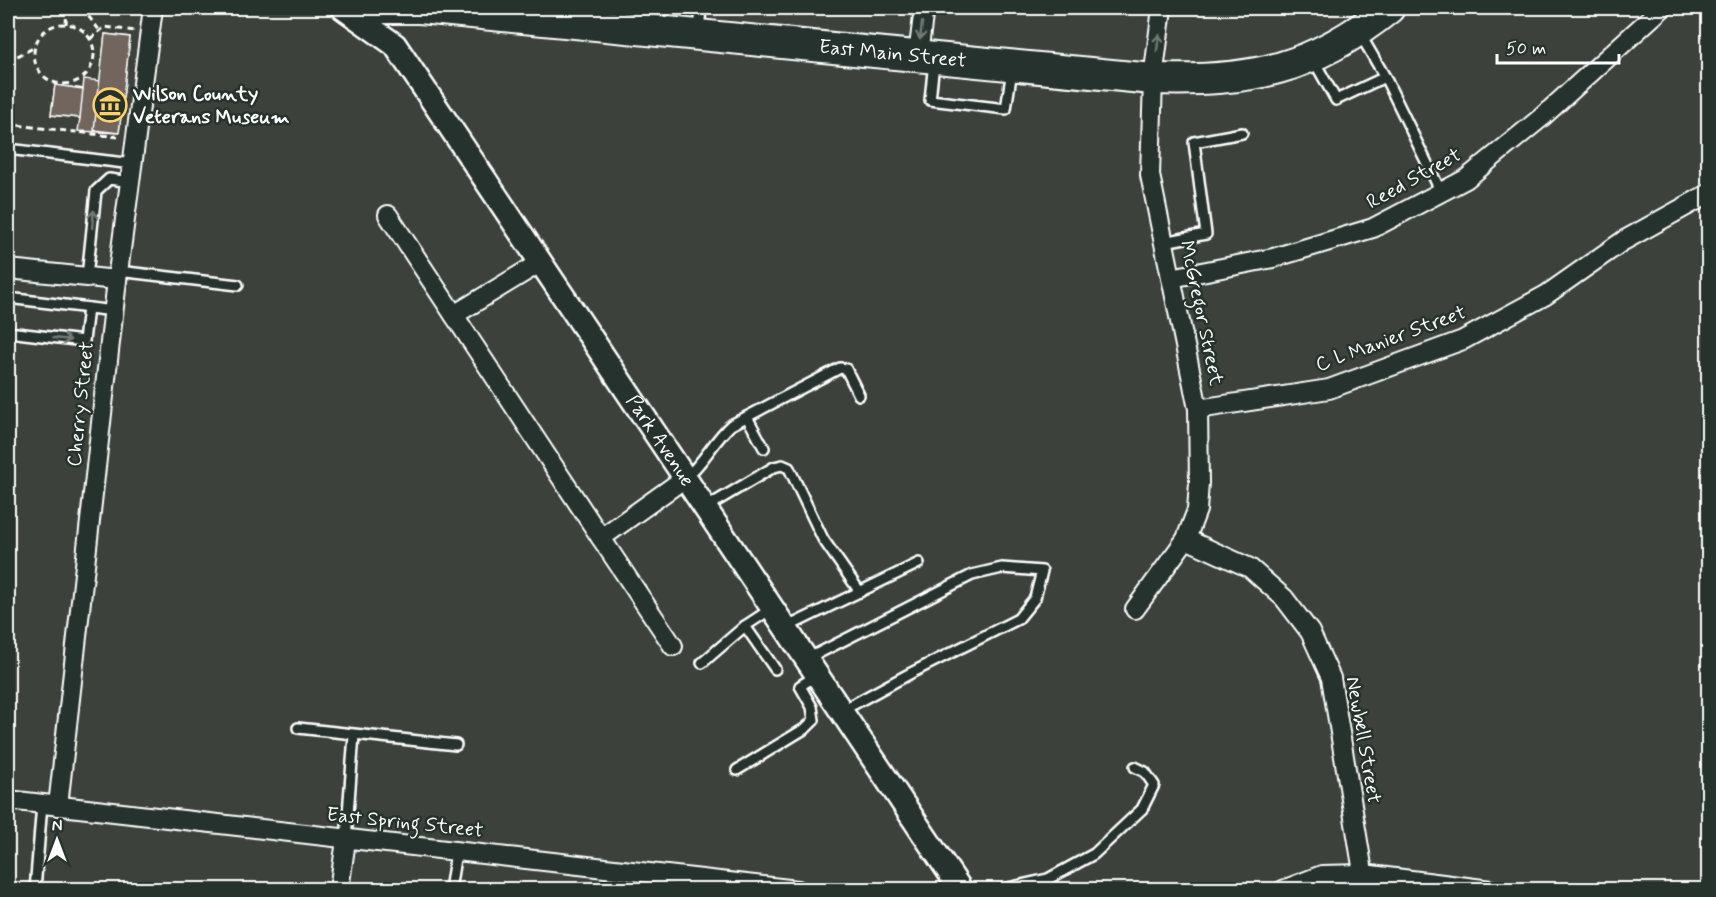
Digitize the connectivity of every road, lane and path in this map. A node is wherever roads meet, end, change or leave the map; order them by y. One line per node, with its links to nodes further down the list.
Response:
1 (67, 8): 13 (path)
2 (82, 8): 14 (path)
3 (153, 8): 29 (street, Cherry Street)
4 (343, 8): 34 (street, Park Avenue)
5 (377, 8): 6 (main road, East Main Street)
6 (420, 8): 11 (main road, East Main Street)
7 (924, 8): 19 (street, one-way to 19)
8 (1162, 8): 24 (street, McGregor Street, one-way to 8)
9 (1389, 8): 16 (main road, East Main Street)
10 (1662, 8): 30 (street, Reed Street)
11 (618, 17): 12 (main road, East Main Street)
12 (700, 21): 19 (main road, East Main Street)
13 (66, 24): 17 (path); 18 (path)
14 (100, 31): 15 (path); 17 (path)
15 (140, 31)
16 (1359, 32): 20 (main road, East Main Street); 23 (lane)
17 (90, 39): 18 (path)
18 (35, 47): 21 (path)
19 (926, 56): 22 (main road, East Main Street); 22 (lane)
20 (1312, 57): 23 (lane); 24 (main road, East Main Street)
21 (8, 61)
22 (1013, 65): 24 (main road, East Main Street)
23 (1385, 77): 30 (lane)
24 (1153, 79): 33 (street, McGregor Street)
25 (8, 124): 27 (path)
26 (1242, 134): 33 (lane)
27 (126, 138)
28 (8, 149): 29 (lane)
29 (132, 173): 36 (street, Cherry Street); 37 (lane, one-way to 29)
30 (1441, 192): 38 (street, Reed Street)
31 (1708, 194): 46 (street, C L Manier Street)
32 (388, 215): 43 (street)
33 (1164, 242): 38 (street, McGregor Street)
34 (541, 262): 43 (street); 49 (street, Park Avenue)
35 (8, 269): 37 (street)
36 (118, 275): 37 (street); 39 (lane); 42 (street, Cherry Street)
37 (87, 277)
38 (1171, 278): 46 (street, McGregor Street)
39 (238, 285)
40 (8, 298): 41 (lane)
41 (88, 308): 42 (lane); 44 (lane, one-way to 41)
42 (114, 311): 70 (street, Cherry Street)
43 (454, 315): 51 (street)
44 (8, 332)
45 (859, 395): 47 (lane)
46 (1198, 409): 52 (street, McGregor Street)
47 (747, 417): 48 (lane); 49 (lane)
48 (764, 448)
49 (685, 478): 50 (street, Park Avenue); 51 (street)
50 (705, 508): 54 (lane); 55 (street, Park Avenue)
51 (601, 538): 59 (street)
52 (1186, 539): 56 (street, McGregor Street); 73 (street, Newbell Street)
53 (919, 563): 54 (lane)
54 (860, 592): 58 (lane)
55 (772, 608): 57 (lane); 58 (street, Park Avenue)
56 (1135, 609)
57 (744, 626): 60 (lane); 62 (lane)
58 (785, 628): 61 (street, Park Avenue)
59 (673, 646)
60 (702, 663)
61 (812, 667): 63 (street, Park Avenue); 63 (lane); 68 (lane)
62 (776, 669)
63 (841, 711): 78 (street, Park Avenue)
64 (298, 728): 65 (lane)
65 (354, 735): 66 (lane); 71 (lane)
66 (456, 745)
67 (1136, 767): 79 (lane)
68 (737, 770)
69 (8, 800): 70 (street, East Spring Street)
70 (50, 805): 71 (street, East Spring Street); 75 (lane)
71 (346, 840): 72 (street, East Spring Street); 76 (street)
72 (456, 852): 74 (street, East Spring Street); 77 (lane)
73 (1365, 882): 80 (street); 81 (street)
74 (791, 889)
75 (35, 890)
76 (339, 890)
77 (450, 890)
78 (961, 890)
79 (999, 890)
80 (1283, 890)
81 (1491, 890)

